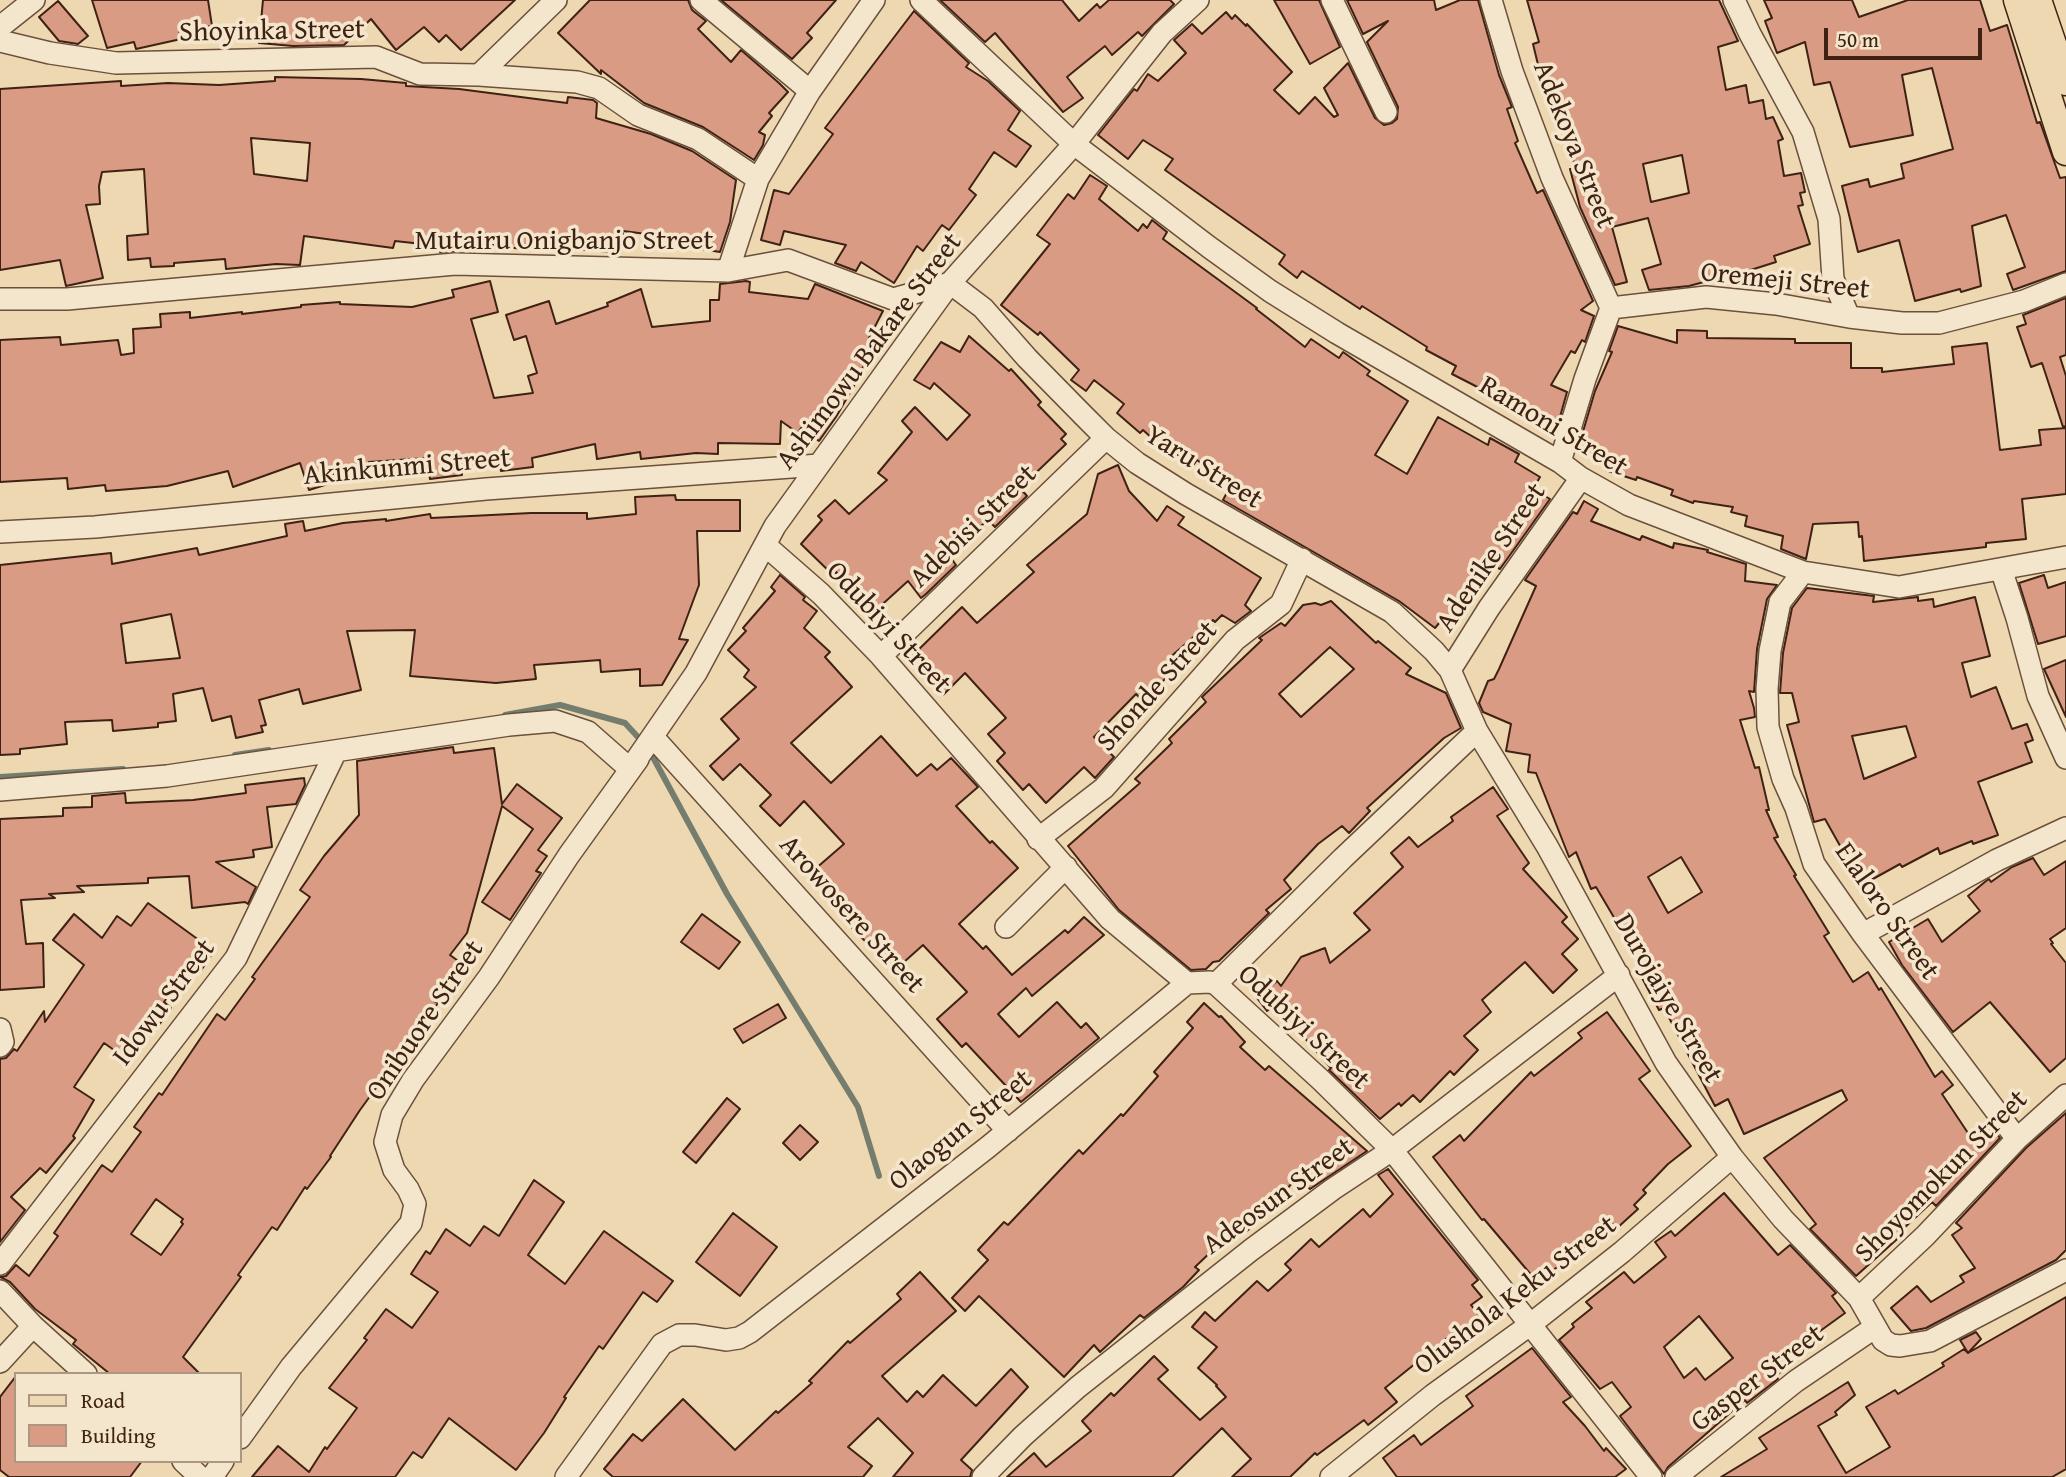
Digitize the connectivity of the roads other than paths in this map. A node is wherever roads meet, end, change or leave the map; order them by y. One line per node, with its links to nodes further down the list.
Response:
1 (34, 0): 12 (street)
2 (556, 0): 14 (street)
3 (701, 0): 16 (street)
4 (874, 0): 16 (street)
5 (921, 0): 18 (street, Ramoni Street)
6 (1198, 0): 18 (street, Ashimowu Bakare Street)
7 (1332, 0): 17 (street)
8 (1491, 0): 25 (street, Adekoya Street)
9 (1734, 0): 26 (street)
10 (2017, 0): 19 (main road)
11 (2050, 12): 15 (main road)
12 (0, 27)
13 (0, 41): 14 (street, Shoyinka Street)
14 (478, 75): 20 (street, Shoyinka Street)
15 (2066, 82)
16 (810, 91): 20 (street)
17 (1386, 112)
18 (1074, 144): 22 (street, Ashimowu Bakare Street); 28 (street, Ramoni Street)
19 (2066, 152)
20 (758, 179): 21 (street)
21 (728, 271): 22 (street, Mutairu Onigbanjo Street); 24 (street, Mutairu Onigbanjo Street)
22 (950, 283): 27 (street, Yaru Street); 29 (street, Ashimowu Bakare Street)
23 (2066, 284): 26 (street, Oremeji Street)
24 (0, 299)
25 (1611, 308): 26 (street, Oremeji Street); 28 (street)
26 (1849, 317)
27 (1106, 438): 34 (street, Yaru Street); 37 (street, Adebisi Street)
28 (1560, 461): 30 (street, Ramoni Street)
29 (819, 465): 31 (street, Akinkunmi Street); 32 (street, Ashimowu Bakare Street)
30 (1581, 478): 36 (street, Ramoni Street); 38 (street, Adenike Street)
31 (0, 533)
32 (765, 545): 37 (street, Odubiyi Street); 40 (street, Ashimowu Bakare Street)
33 (2066, 557): 35 (street, Ramoni Street)
34 (1302, 559): 38 (street, Yaru Street); 46 (street, Shonde Street)
35 (2001, 569): 36 (street, Ramoni Street); 42 (street)
36 (1803, 572): 49 (street, Elaloro Street)
37 (881, 656): 46 (street, Odubiyi Street)
38 (1450, 670): 39 (street, Durojaiye Street)
39 (1478, 731): 50 (street, Durojaiye Street); 52 (street)
40 (653, 737): 43 (street, Onibuore Street); 56 (street, Arowosere Street)
41 (336, 751): 43 (street); 44 (street); 60 (street, Idowu Street)
42 (2066, 758)
43 (634, 764): 69 (street, Onibuore Street)
44 (0, 790)
45 (2066, 828): 49 (street)
46 (1038, 839): 47 (street, Odubiyi Street)
47 (1066, 867): 48 (street); 51 (street, Odubiyi Street)
48 (1006, 927)
49 (1863, 934): 57 (street, Elaloro Street)
50 (1619, 975): 58 (street, Adeosun Street); 59 (street, Durojaiye Street)
51 (1187, 984): 52 (street, Odubiyi Street); 56 (street, Olaogun Street)
52 (1216, 984): 58 (street, Odubiyi Street)
53 (0, 1029): 54 (street)
54 (0, 1046)
55 (2066, 1095): 57 (street, Shoyomokun Street)
56 (1008, 1131): 72 (street, Olaogun Street)
57 (2017, 1139): 63 (street, Shoyomokun Street)
58 (1392, 1150): 64 (street, Odubiyi Street); 73 (street, Adeosun Street)
59 (1732, 1157): 63 (street, Durojaiye Street); 64 (street, Olushola Keku Street)
60 (0, 1264)
61 (2066, 1270): 66 (street)
62 (0, 1291): 65 (street)
63 (1858, 1298): 66 (street, Durojaiye Street)
64 (1531, 1324): 74 (street, Olushola Keku Street); 75 (street, Odubiyi Street)
65 (33, 1326): 67 (street); 68 (street)
66 (1874, 1328): 76 (street, Gasper Street)
67 (0, 1362)
68 (84, 1372)
69 (242, 1435)
70 (185, 1463): 71 (street)
71 (200, 1477)
72 (566, 1477)
73 (983, 1477)
74 (1331, 1477)
75 (1651, 1477)
76 (1676, 1477)

